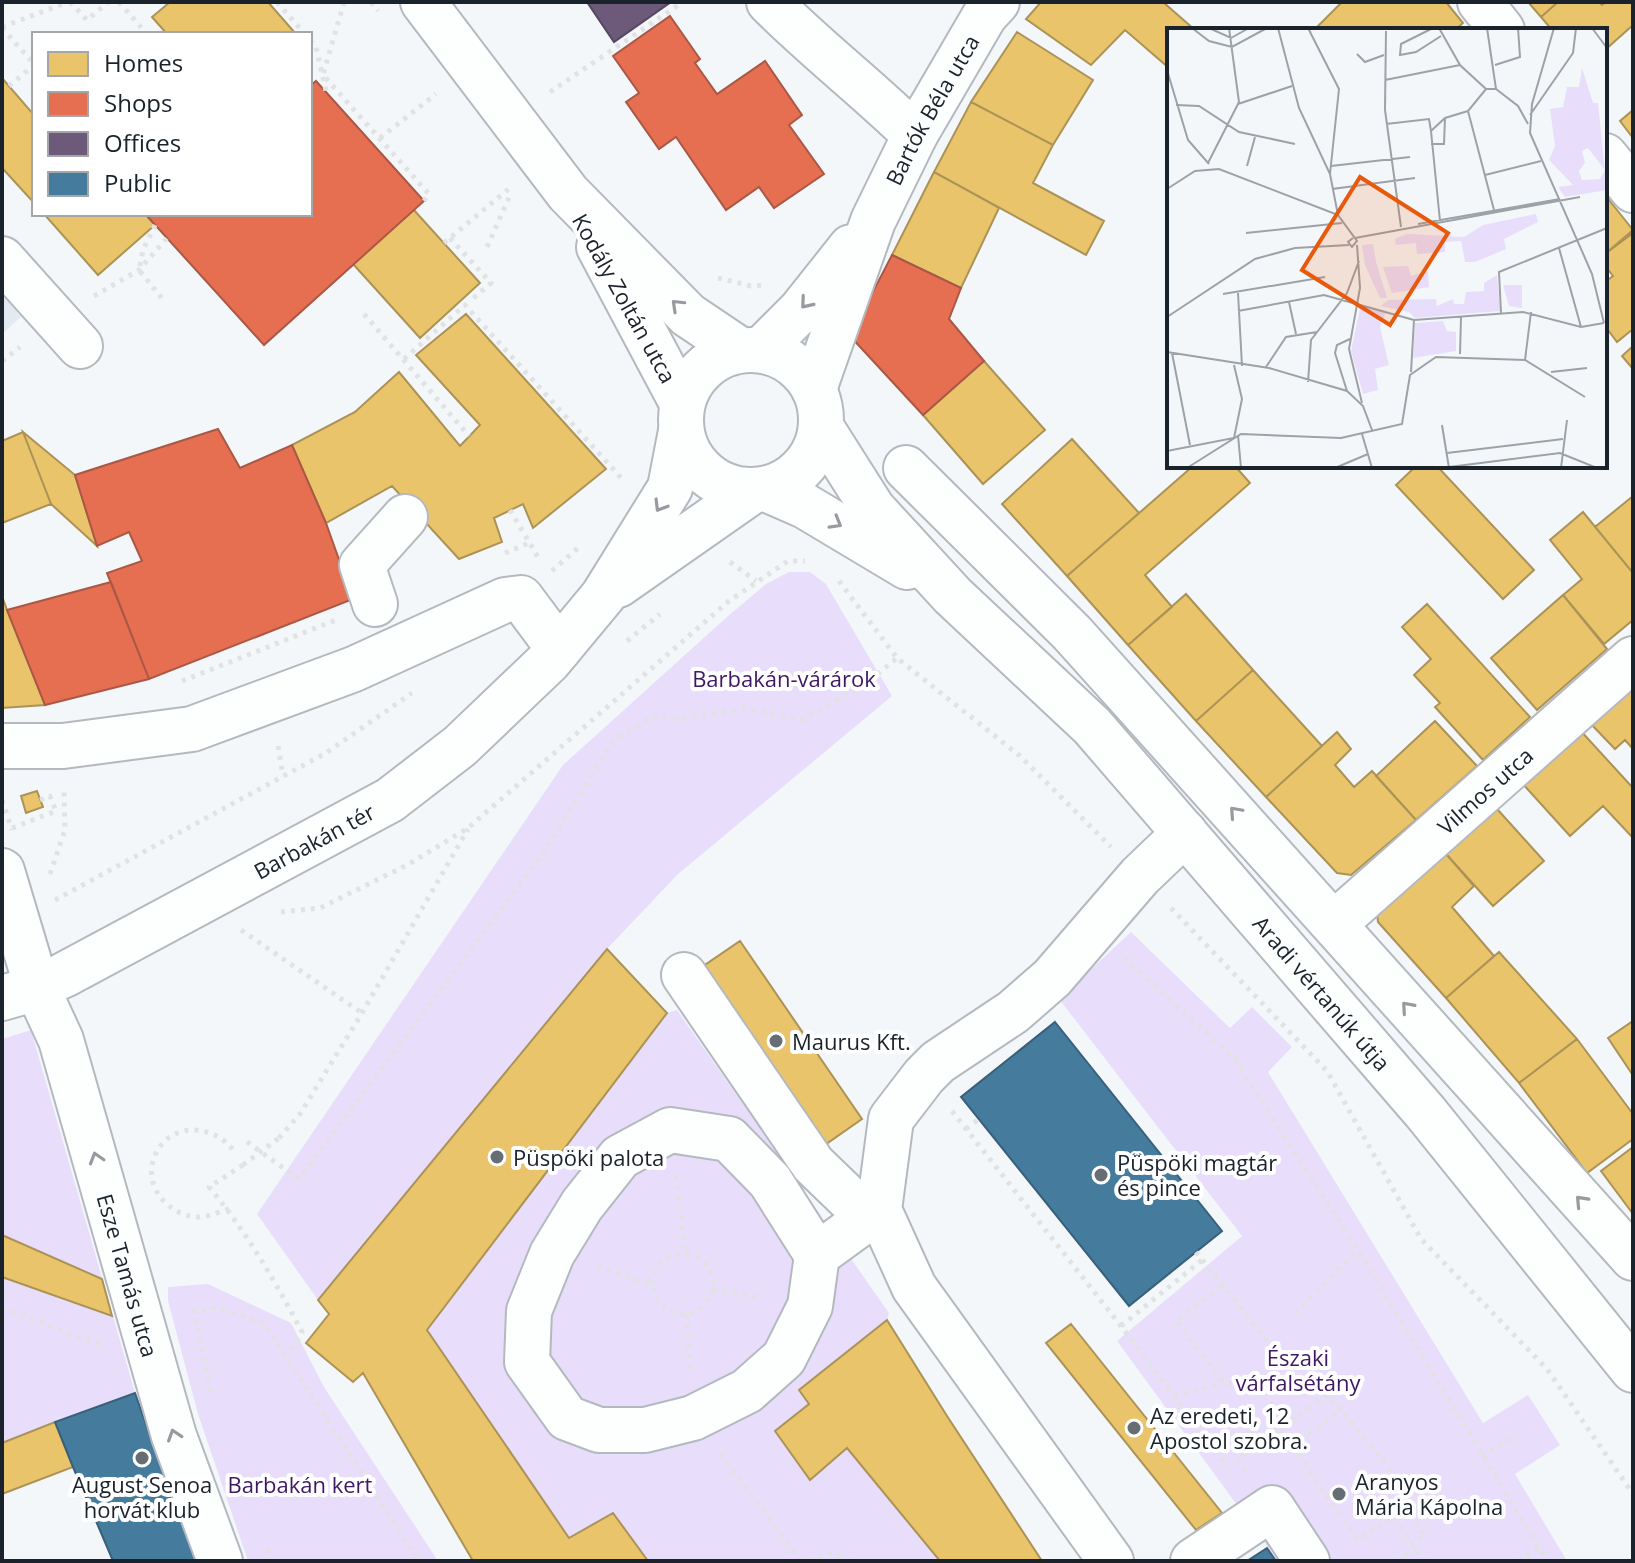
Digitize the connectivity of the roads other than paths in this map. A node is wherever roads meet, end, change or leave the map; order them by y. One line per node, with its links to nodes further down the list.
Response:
1 (423, 2): 9 (street, Kodály Zoltán utca)
2 (769, 2): 6 (street)
3 (1480, 2): 5 (street)
4 (990, 6): 6 (street, Bartók Béla utca)
5 (1500, 28)
6 (915, 135): 10 (street, Bartók Béla utca)
7 (1607, 158): 8 (street)
8 (1633, 190)
9 (568, 193): 13 (street, Kodály Zoltán utca, one-way to 9); 15 (street, Kodály Zoltán utca)
10 (873, 221): 13 (street, Bartók Béla utca, one-way to 13); 14 (street, Bartók Béla utca)
11 (2, 259): 12 (street)
12 (80, 346)
13 (750, 350): 14 (street); 15 (street)
14 (818, 408): 17 (street); 20 (street, Aradi vértanúk útja)
15 (682, 417): 17 (street); 19 (street, Barbakán tér, one-way to 19)
16 (906, 468): 23 (street)
17 (760, 490): 19 (street, Barbakán tér); 20 (street, Aradi vértanúk útja, one-way to 20)
18 (405, 517): 21 (street)
19 (603, 596): 24 (street, Barbakán tér)
20 (953, 596): 22 (street, Aradi vértanúk útja)
21 (375, 604)
22 (994, 633): 23 (street); 27 (street, Aradi vértanúk útja)
23 (1072, 633): 29 (street, one-way to 23)
24 (559, 649): 26 (street); 31 (street, Barbakán tér)
25 (1633, 659): 29 (street, Vilmos utca)
26 (2, 746)
27 (1185, 833): 32 (street); 35 (street, Aradi vértanúk útja)
28 (2, 871): 31 (street, Esze Tamás utca)
29 (1335, 923): 34 (street, one-way to 29)
30 (684, 975): 32 (street)
31 (20, 993): 36 (street, Esze Tamás utca, one-way to 31)
32 (874, 1214): 33 (street); 37 (street)
33 (817, 1255): 33 (street)
34 (1633, 1258)
35 (1633, 1370)
36 (220, 1561)
37 (1111, 1561)
38 (1193, 1561): 39 (street)
39 (1307, 1561)

